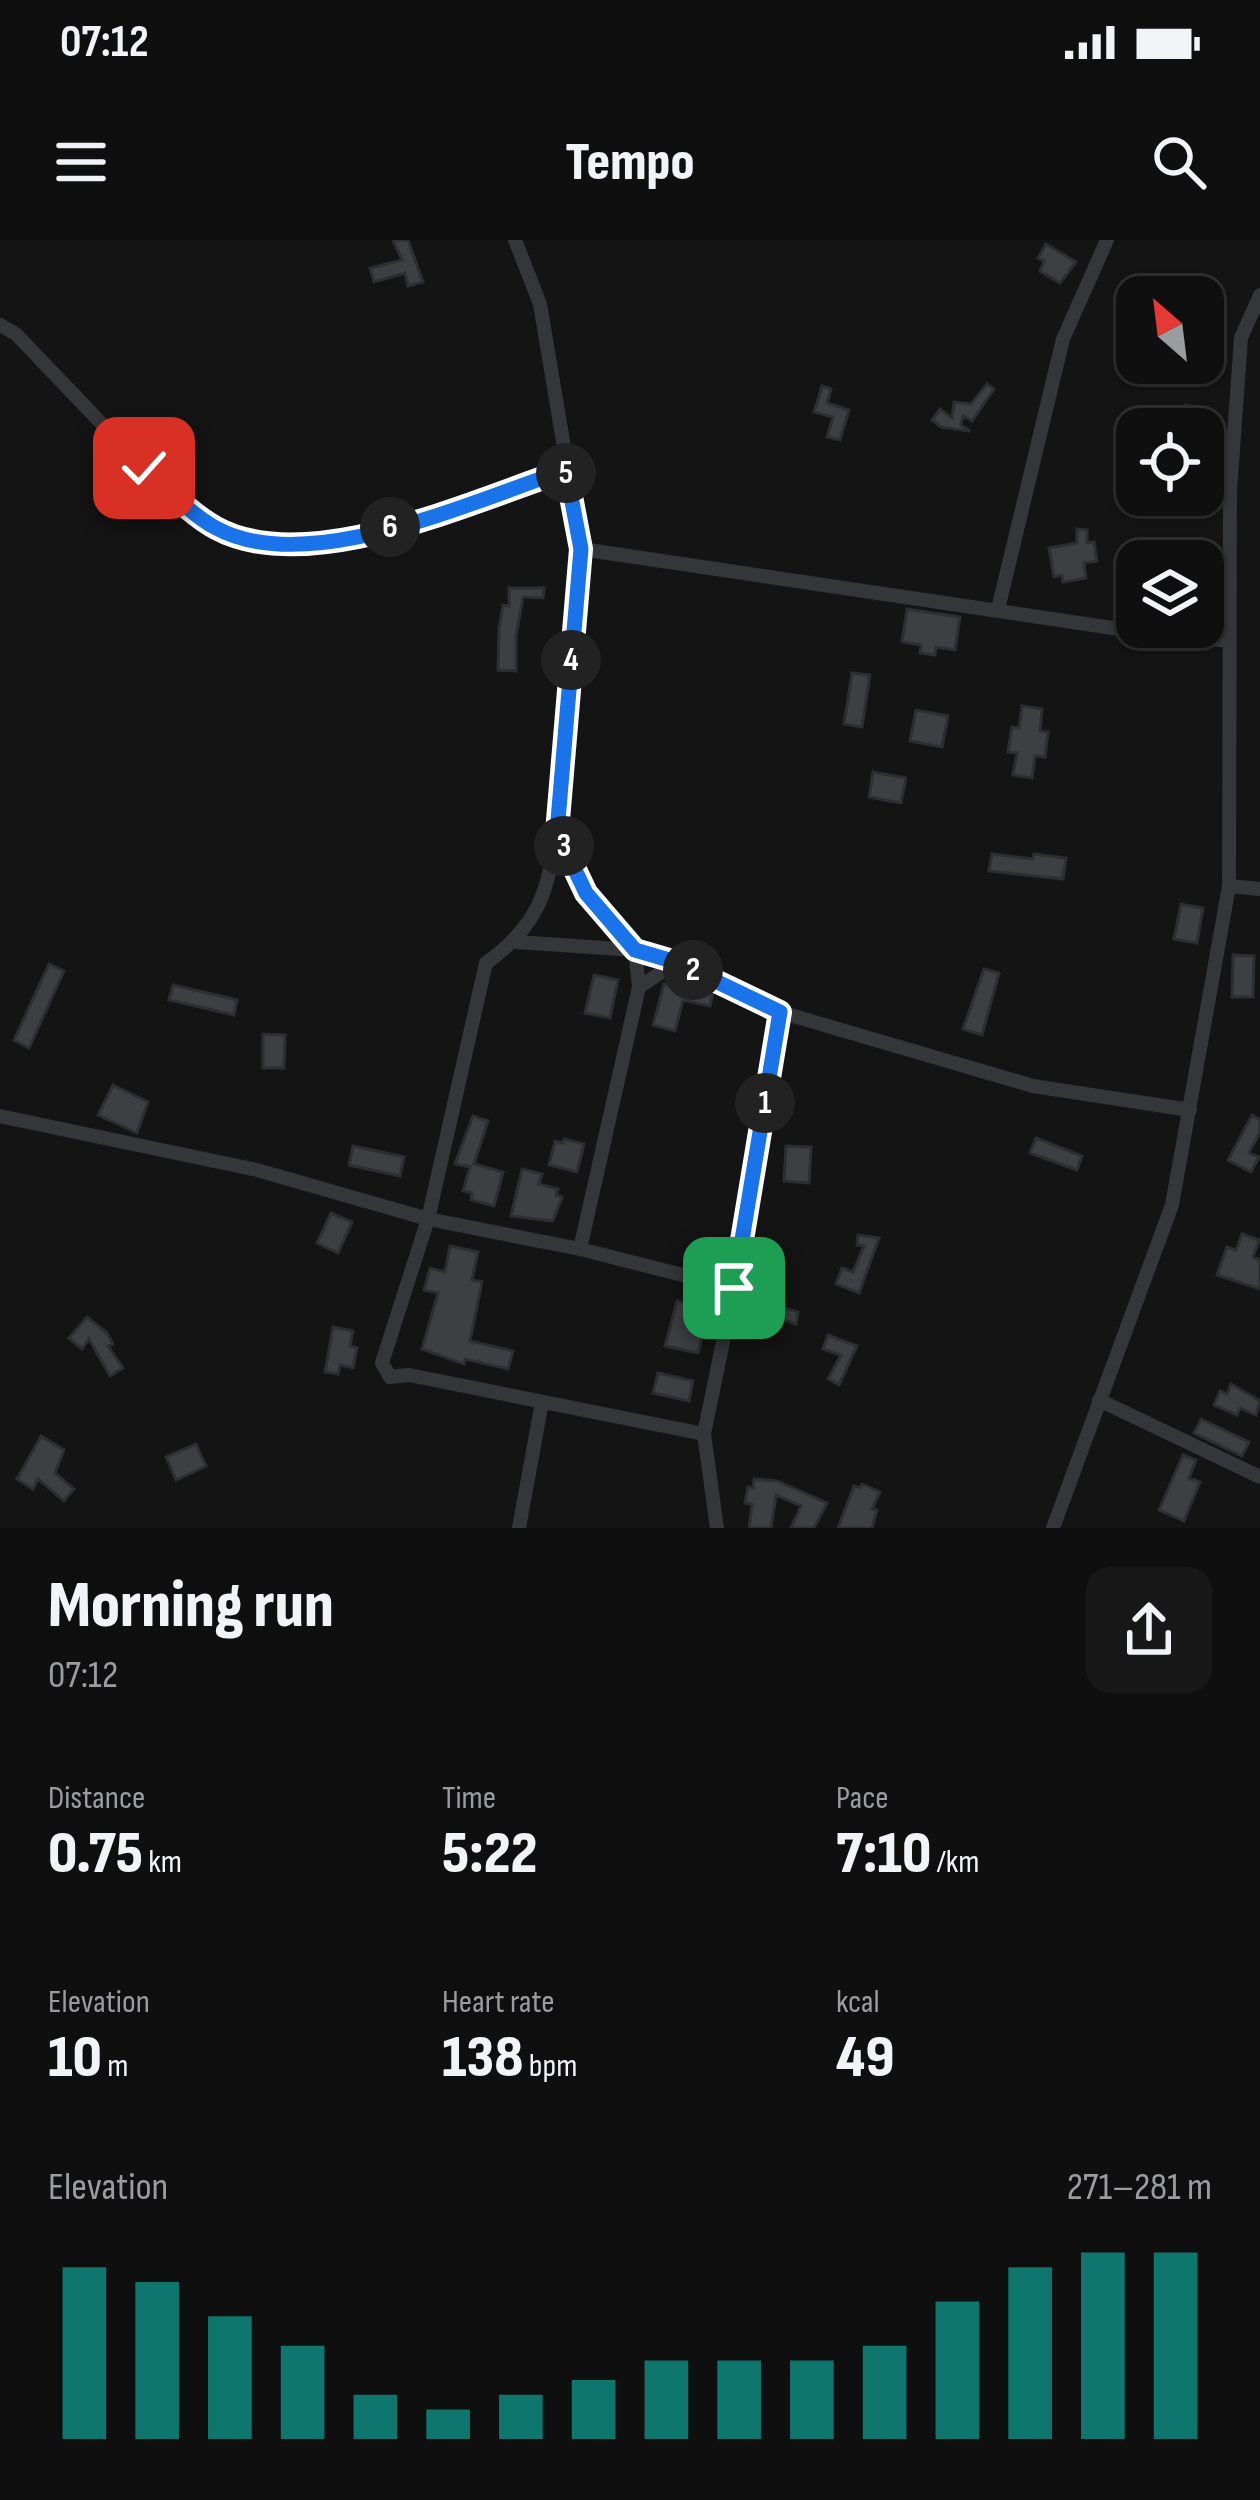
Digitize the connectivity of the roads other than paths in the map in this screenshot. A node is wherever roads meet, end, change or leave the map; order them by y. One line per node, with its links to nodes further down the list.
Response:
1 (515, 240): 5 (street)
2 (1107, 240): 7 (street)
3 (1260, 295): 8 (street)
4 (0, 325): 5 (street)
5 (566, 470): 6 (street)
6 (581, 549): 7 (street); 9 (street)
7 (998, 609): 8 (street)
8 (1229, 641): 10 (street)
9 (557, 832): 12 (street); 13 (street)
10 (1229, 886): 11 (street); 17 (street)
11 (1260, 889)
12 (516, 942): 13 (street); 19 (street)
13 (635, 950): 14 (street); 15 (street)
14 (676, 962): 15 (street); 16 (street)
15 (639, 987): 20 (street)
16 (780, 1012): 17 (street); 21 (street)
17 (1190, 1110): 22 (street)
18 (0, 1116): 19 (street)
19 (428, 1220): 20 (street); 23 (street)
20 (580, 1249): 21 (street)
21 (734, 1288): 24 (street)
22 (1100, 1400): 25 (street); 28 (street)
23 (542, 1402): 24 (street); 26 (street)
24 (704, 1434): 27 (street)
25 (1260, 1477)
26 (519, 1528)
27 (717, 1528)
28 (1054, 1528)

